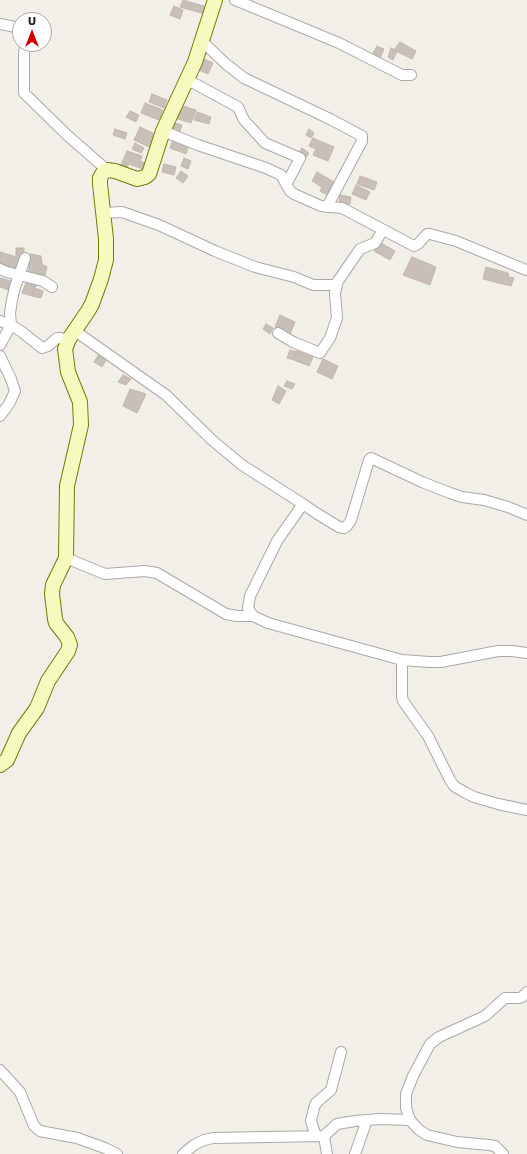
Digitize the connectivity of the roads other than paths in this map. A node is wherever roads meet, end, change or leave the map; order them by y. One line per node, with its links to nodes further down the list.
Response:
1 (215, 0): 5 (street)
2 (235, 0): 7 (street)
3 (0, 24): 4 (street)
4 (12, 26)
5 (202, 42): 8 (street); 12 (street)
6 (24, 52): 10 (street)
7 (411, 75)
8 (186, 79): 9 (street); 11 (street)
9 (163, 131): 10 (street); 11 (street)
10 (107, 170): 13 (street)
11 (286, 183): 12 (street)
12 (327, 207): 14 (street)
13 (103, 213): 19 (street); 23 (street)
14 (383, 230): 17 (street); 19 (street)
15 (25, 258): 18 (street)
16 (0, 269): 18 (street)
17 (526, 270)
18 (19, 275): 20 (street); 22 (street)
19 (337, 285): 24 (street)
20 (52, 287)
21 (0, 321): 22 (street)
22 (11, 325): 25 (street); 26 (street)
23 (75, 331): 25 (street); 29 (street)
24 (278, 333)
25 (67, 343): 31 (street)
26 (0, 345)
27 (0, 356): 28 (street)
28 (0, 416)
29 (303, 504): 30 (street); 32 (street)
30 (527, 514)
31 (66, 558): 32 (street); 35 (street)
32 (253, 616): 34 (street)
33 (527, 653): 34 (street)
34 (402, 660): 36 (street)
35 (0, 765)
36 (527, 810)
37 (527, 992): 41 (street)
38 (341, 1052): 42 (street)
39 (0, 1070): 43 (street)
40 (367, 1120): 41 (street); 42 (street); 46 (street)
41 (410, 1120): 47 (street)
42 (320, 1136): 44 (street); 45 (street)
43 (117, 1154)
44 (183, 1154)
45 (326, 1154)
46 (355, 1154)
47 (503, 1154)

